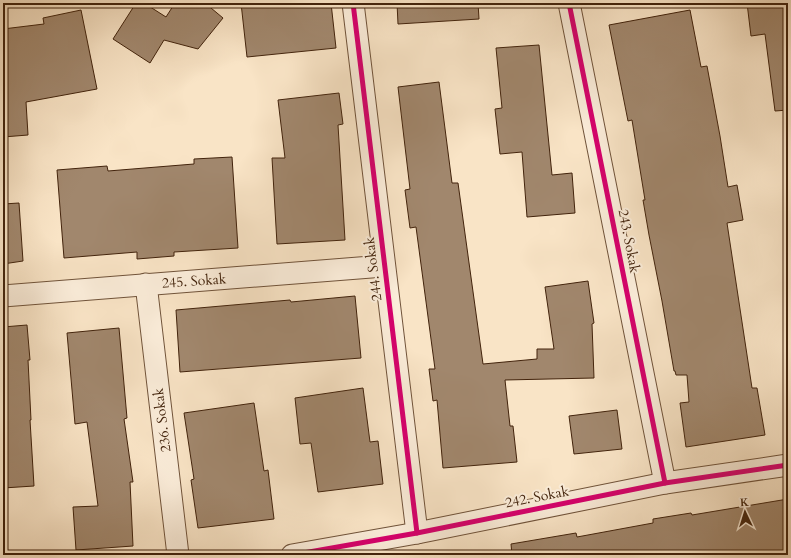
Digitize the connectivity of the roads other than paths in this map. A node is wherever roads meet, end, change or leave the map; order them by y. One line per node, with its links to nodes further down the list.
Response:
1 (353, 3): 3 (street, 244. Sokak)
2 (569, 3): 7 (street, 243. Sokak)
3 (384, 266): 4 (street, 245. Sokak); 8 (street, 244. Sokak)
4 (146, 284): 5 (street, 245. Sokak); 9 (street, 236. Sokak)
5 (3, 296)
6 (788, 466): 7 (street, 242. Sokak)
7 (665, 483): 8 (street, 242. Sokak)
8 (417, 533): 10 (street, 242. Sokak)
9 (178, 555)
10 (292, 555)

